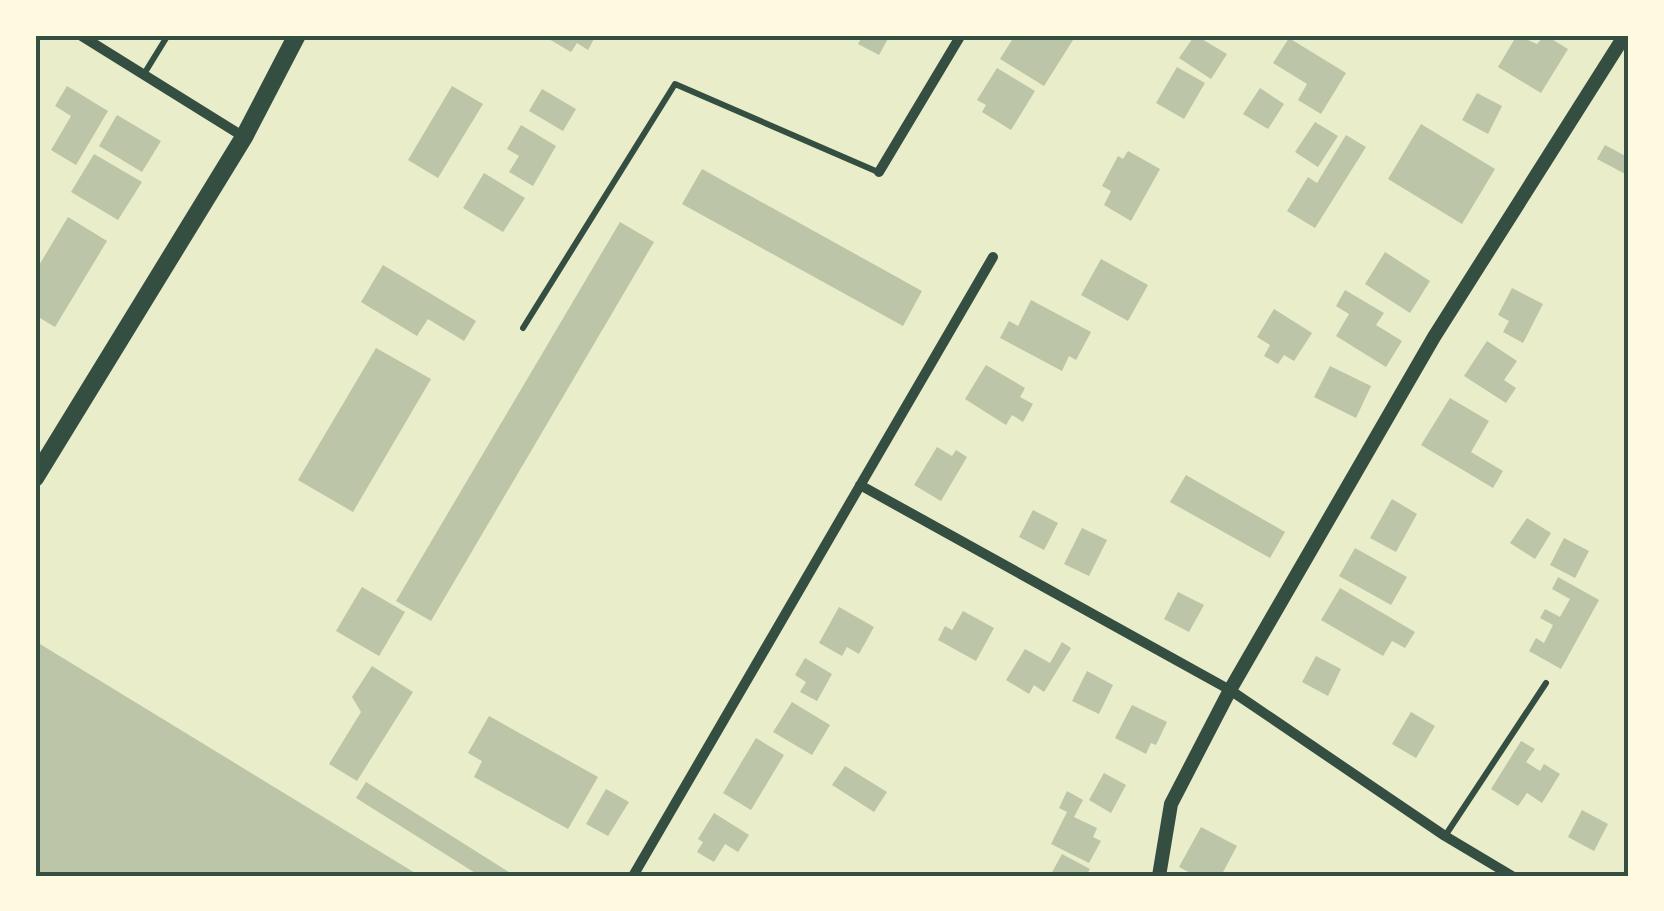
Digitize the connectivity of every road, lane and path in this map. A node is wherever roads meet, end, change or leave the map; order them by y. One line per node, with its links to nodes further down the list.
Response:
1 (80, 35): 6 (street)
2 (168, 35): 6 (lane)
3 (297, 35): 7 (main road)
4 (962, 35): 8 (street)
5 (1625, 35): 14 (street)
6 (144, 74): 7 (street)
7 (244, 136): 11 (main road)
8 (879, 172): 10 (lane)
9 (993, 257): 12 (street)
10 (523, 328)
11 (35, 478)
12 (860, 485): 14 (street); 16 (street)
13 (1546, 683): 15 (lane)
14 (1230, 690): 15 (street); 17 (street)
15 (1446, 836): 18 (street)
16 (633, 876)
17 (1158, 876)
18 (1512, 876)

